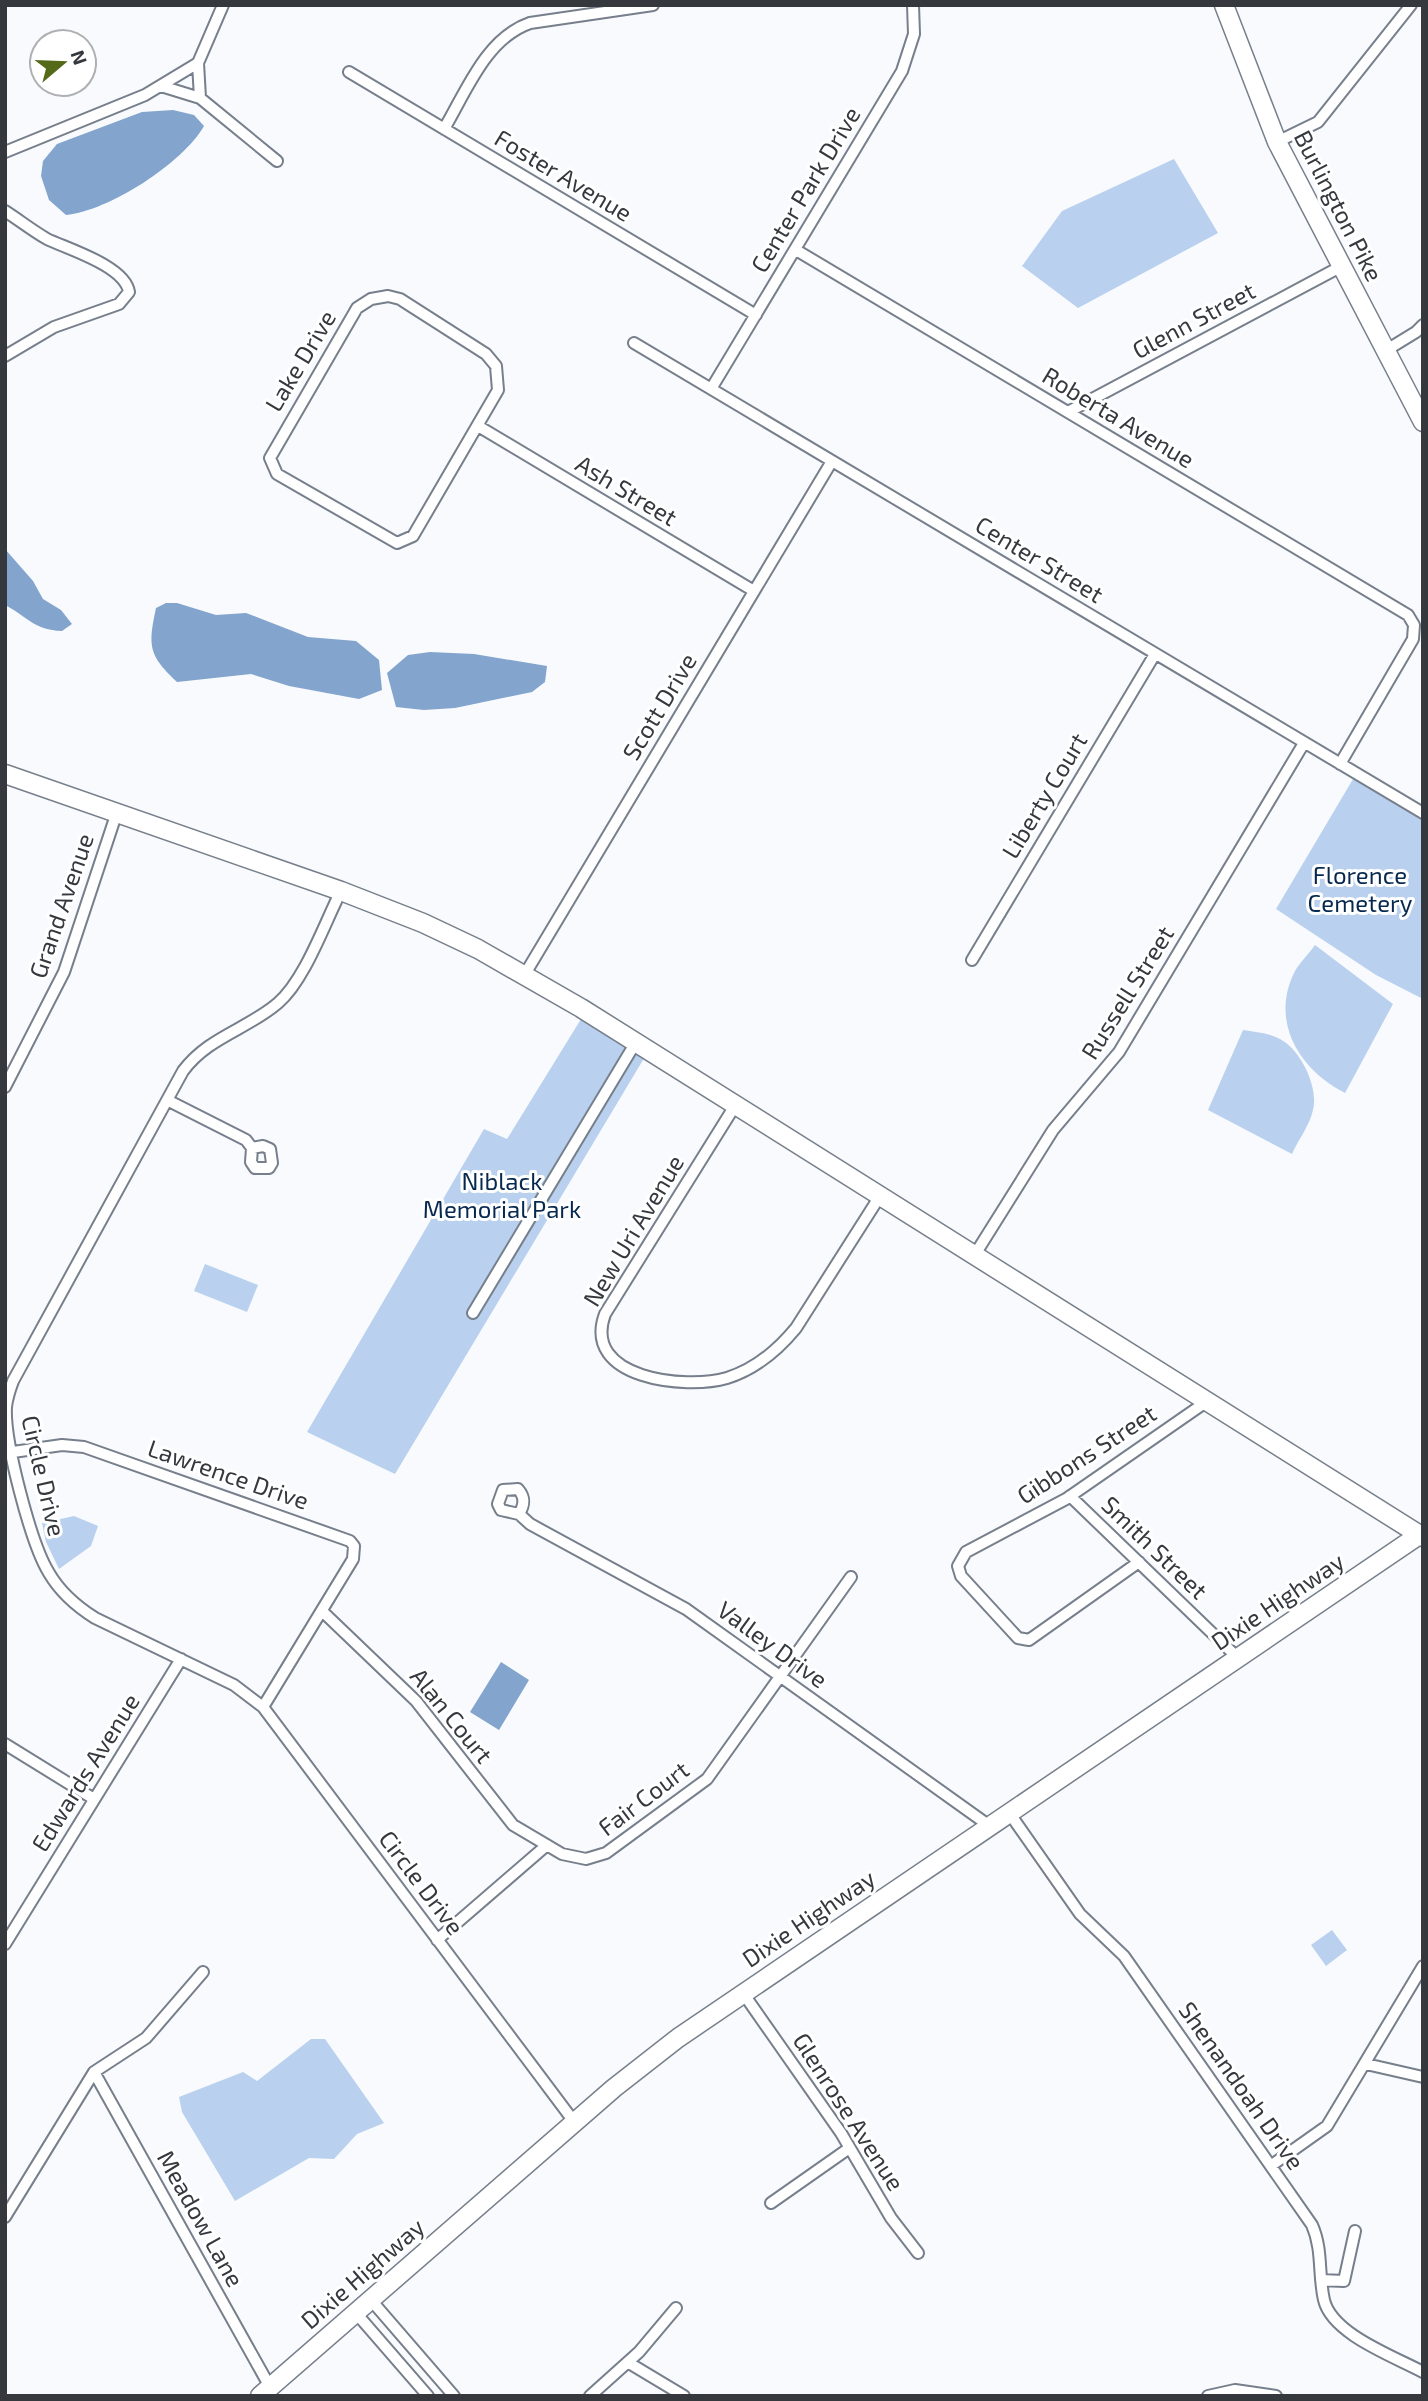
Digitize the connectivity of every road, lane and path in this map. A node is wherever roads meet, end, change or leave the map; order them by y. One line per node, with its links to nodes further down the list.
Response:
1 (223, 5): 6 (street)
2 (653, 5): 10 (street)
3 (913, 5): 15 (street, Center Park Drive)
4 (1224, 5): 11 (main road, Burlington Pike)
5 (1411, 5): 11 (street)
6 (198, 63): 8 (street); 9 (street)
7 (349, 72): 10 (street, Foster Avenue)
8 (161, 86): 9 (street); 12 (street)
9 (200, 98): 13 (street)
10 (444, 129): 17 (street, Foster Avenue)
11 (1277, 142): 16 (main road, Burlington Pike)
12 (5, 152)
13 (277, 161)
14 (5, 211): 21 (street)
15 (796, 250): 17 (street, Center Park Drive); 23 (street, Roberta Avenue)
16 (1340, 267): 20 (main road, Burlington Pike); 23 (street, Glenn Street)
17 (756, 315): 22 (street, Center Park Drive)
18 (1423, 325): 20 (street)
19 (634, 343): 22 (street, Center Street)
20 (1385, 351): 24 (main road, Burlington Pike)
21 (5, 356)
22 (711, 389): 26 (street, Center Street)
23 (1068, 412): 30 (street, Roberta Avenue)
24 (1423, 422)
25 (478, 426): 25 (street, Lake Drive); 27 (street, Ash Street)
26 (832, 461): 27 (street, Scott Drive); 28 (street, Center Street)
27 (754, 591): 36 (street, Scott Drive)
28 (1155, 654): 29 (street, Center Street); 35 (street, Liberty Court)
29 (1304, 743): 30 (street, Center Street); 43 (street, Russell Street)
30 (1340, 764): 33 (street, Center Street)
31 (5, 774): 32 (main road)
32 (117, 812): 34 (main road); 38 (street, Grand Avenue)
33 (1423, 813)
34 (341, 891): 36 (main road); 39 (street, Circle Drive)
35 (972, 960)
36 (525, 974): 37 (main road)
37 (636, 1042): 40 (main road); 44 (street)
38 (5, 1087)
39 (169, 1101): 41 (street); 46 (street, Circle Drive)
40 (736, 1104): 42 (main road); 42 (street, New Uri Avenue)
41 (252, 1148)
42 (880, 1196): 43 (main road)
43 (974, 1256): 45 (main road)
44 (472, 1313)
45 (1206, 1402): 47 (street, Gibbons Street); 49 (main road)
46 (13, 1452): 52 (street, Lawrence Drive); 53 (street, Circle Drive)
47 (1070, 1496): 50 (street, Smith Street); 50 (street, Gibbons Street)
48 (519, 1514): 55 (street, Valley Drive)
49 (1421, 1536): 54 (main road, Dixie Highway)
50 (1139, 1562): 54 (street, Smith Street)
51 (851, 1577): 55 (street, Fair Court)
52 (322, 1611): 56 (street); 61 (street, Alan Court)
53 (181, 1659): 56 (street, Circle Drive); 58 (street, Edwards Avenue)
54 (1239, 1659): 59 (main road, Dixie Highway)
55 (780, 1677): 60 (street, Valley Drive); 61 (street, Fair Court)
56 (263, 1707): 62 (street, Circle Drive)
57 (5, 1744): 58 (street)
58 (94, 1799): 63 (street, Edwards Avenue)
59 (1010, 1814): 60 (main road, Dixie Highway); 72 (street, Shenandoah Drive)
60 (991, 1827): 66 (main road, Dixie Highway)
61 (547, 1845): 62 (street)
62 (437, 1940): 70 (street, Circle Drive)
63 (6, 1941)
64 (1423, 1966): 67 (street)
65 (203, 1972): 68 (street)
66 (743, 1993): 70 (main road, Dixie Highway); 71 (street, Glenrose Avenue)
67 (1366, 2064): 69 (street); 72 (street)
68 (94, 2072): 74 (street); 83 (street, Meadow Lane)
69 (1423, 2077)
70 (575, 2123): 78 (main road, Dixie Highway)
71 (848, 2149): 73 (street); 76 (street, Glenrose Avenue)
72 (1272, 2165): 77 (street, Shenandoah Drive)
73 (771, 2203)
74 (5, 2217)
75 (1355, 2231): 77 (street)
76 (918, 2253)
77 (1321, 2280): 82 (street, Shenandoah Drive)
78 (370, 2300): 80 (main road, Dixie Highway); 85 (street)
79 (676, 2308): 81 (street)
80 (356, 2313): 83 (main road, Dixie Highway); 84 (street)
81 (629, 2363): 86 (street); 87 (street)
82 (1423, 2372)
83 (265, 2391)
84 (428, 2396)
85 (454, 2396)
86 (590, 2396)
87 (684, 2396)
88 (1208, 2396): 89 (street)
89 (1276, 2396)

